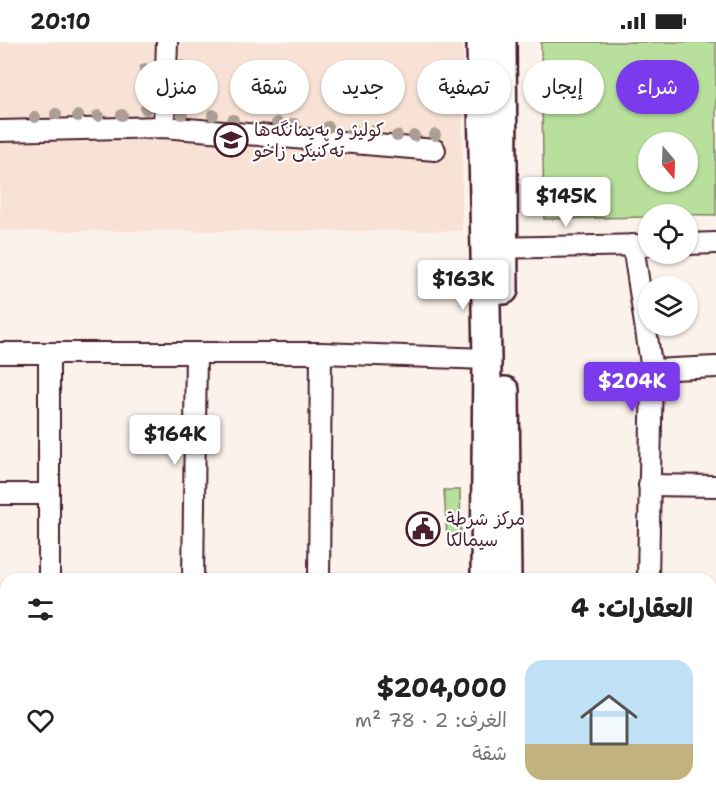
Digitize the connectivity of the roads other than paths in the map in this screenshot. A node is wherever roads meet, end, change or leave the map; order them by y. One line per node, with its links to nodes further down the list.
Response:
1 (167, 42): 4 (street)
2 (481, 42): 10 (main road)
3 (502, 42): 10 (main road)
4 (165, 128): 5 (street); 6 (street)
5 (0, 131)
6 (435, 150)
7 (716, 243): 8 (street)
8 (698, 244)
9 (638, 245): 10 (street)
10 (494, 248): 16 (main road); 27 (main road)
11 (643, 264): 18 (street)
12 (0, 352): 13 (street)
13 (49, 353): 14 (street); 22 (street)
14 (196, 353): 15 (street); 24 (street)
15 (321, 353): 16 (street); 25 (street)
16 (487, 359): 26 (main road)
17 (716, 367): 18 (street)
18 (652, 370): 19 (street)
19 (649, 485): 20 (street); 28 (street)
20 (716, 486)
21 (0, 494): 22 (street)
22 (48, 494): 23 (street)
23 (49, 573)
24 (193, 573)
25 (319, 573)
26 (485, 573)
27 (507, 573)
28 (648, 573)

